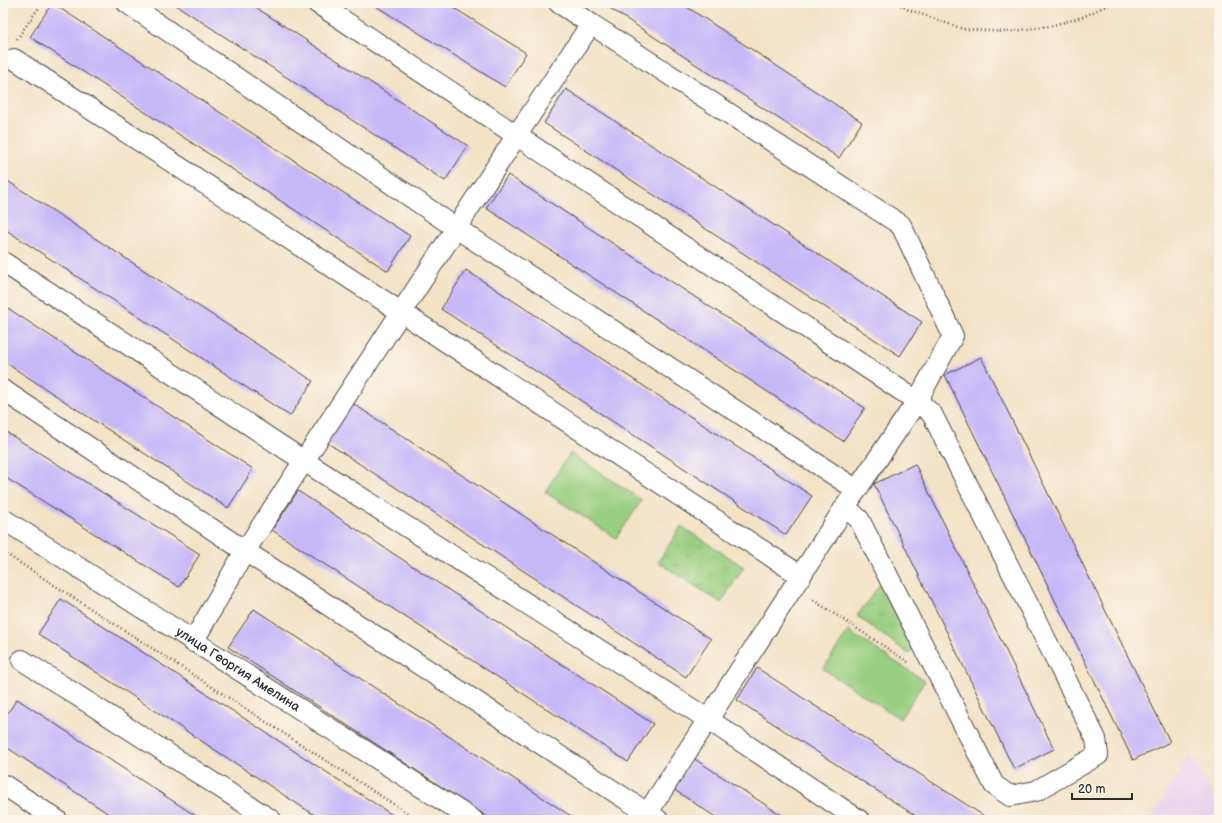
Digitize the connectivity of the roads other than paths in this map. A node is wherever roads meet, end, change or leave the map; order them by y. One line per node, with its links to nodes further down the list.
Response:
1 (127, 3): 7 (street)
2 (317, 3): 6 (street)
3 (559, 3): 4 (street)
4 (591, 24): 6 (street); 11 (street)
5 (14, 51): 9 (street)
6 (517, 135): 7 (street); 11 (street)
7 (456, 228): 9 (street); 13 (street)
8 (3, 262): 12 (street)
9 (401, 312): 12 (street); 17 (street)
10 (3, 390): 16 (street)
11 (917, 401): 13 (street); 14 (street)
12 (304, 462): 16 (street); 20 (street)
13 (857, 490): 14 (street)
14 (845, 507): 17 (street)
15 (3, 519): 18 (street, улица Георгия Амелина)
16 (245, 551): 18 (street); 22 (street)
17 (797, 582): 20 (street)
18 (193, 642): 23 (street, улица Георгия Амелина)
19 (22, 660): 25 (street)
20 (709, 720): 22 (street); 26 (street)
21 (4, 785): 24 (street)
22 (650, 818)
23 (470, 819)
24 (57, 820)
25 (271, 820)
26 (859, 820)

